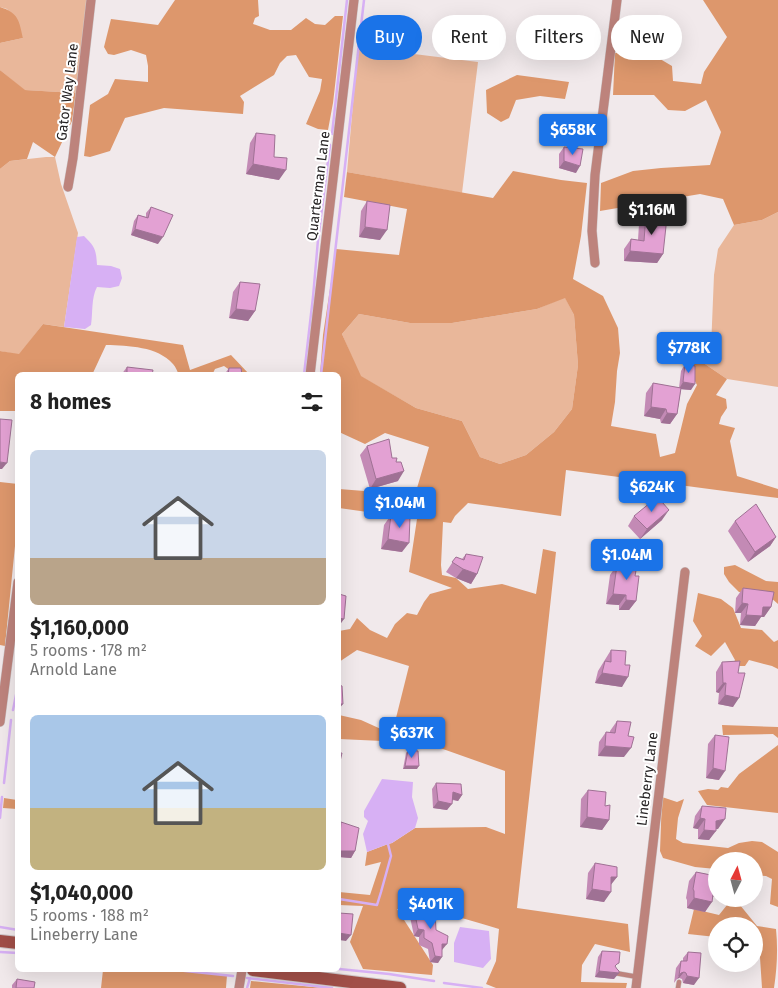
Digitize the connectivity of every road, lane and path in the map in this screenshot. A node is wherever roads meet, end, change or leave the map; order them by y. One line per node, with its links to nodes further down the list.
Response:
1 (92, 0): 4 (street, Gator Way Lane)
2 (354, 0): 6 (street, Quarterman Lane)
3 (617, 0): 5 (street)
4 (68, 187)
5 (595, 263)
6 (310, 372)
7 (685, 572): 15 (street, Lineberry Lane)
8 (15, 605): 9 (street)
9 (0, 722)
10 (0, 941): 11 (street)
11 (15, 943)
12 (242, 972): 16 (street)
13 (269, 972): 17 (street)
14 (615, 973): 15 (lane)
15 (638, 977): 18 (street, Lineberry Lane)
16 (239, 988)
17 (400, 988)
18 (636, 988)

